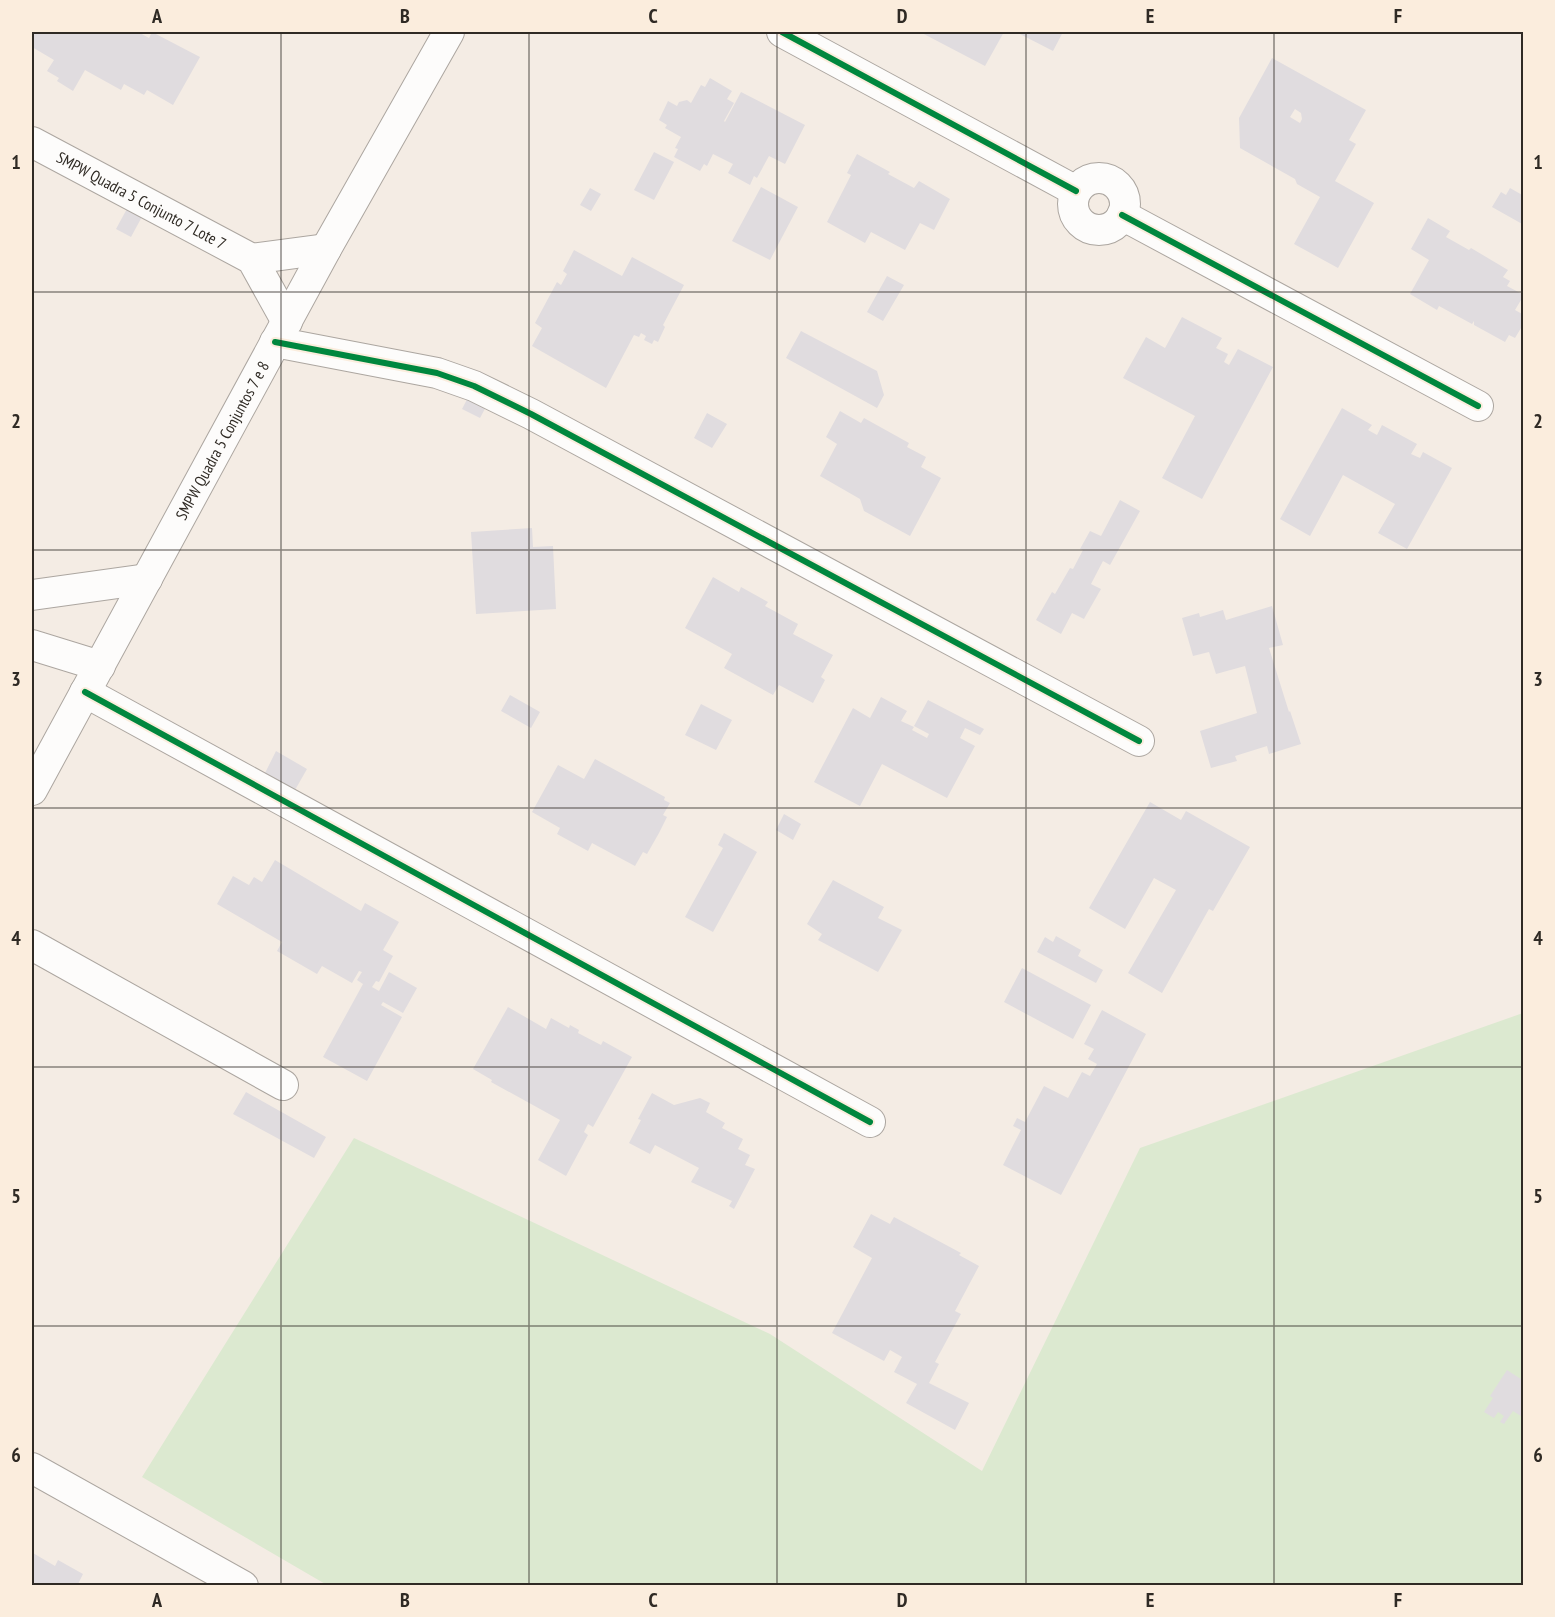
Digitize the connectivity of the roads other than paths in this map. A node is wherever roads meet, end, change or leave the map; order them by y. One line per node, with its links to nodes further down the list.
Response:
1 (449, 32): 4 (street, SMPW Quadra 5 Conjuntos 7 e 8)
2 (782, 32): 7 (street)
3 (32, 142): 5 (street, SMPW Quadra 5 Conjunto 7 Lote 7)
4 (326, 249): 5 (street); 6 (street, SMPW Quadra 5 Conjuntos 7 e 8)
5 (252, 259): 6 (street)
6 (281, 332): 8 (street, SMPW Quadra 5 Conjuntos 7 e 8); 13 (street)
7 (1478, 406)
8 (147, 579): 9 (street); 11 (street, SMPW Quadra 5 Conjuntos 7 e 8)
9 (32, 595)
10 (32, 645): 11 (street)
11 (100, 666): 12 (street, SMPW Quadra 5 Conjuntos 7 e 8)
12 (85, 692): 14 (street, SMPW Quadra 5 Conjuntos 7 e 8); 17 (street)
13 (1139, 741)
14 (32, 790)
15 (32, 945): 16 (street)
16 (283, 1085)
17 (870, 1122)
18 (32, 1468): 19 (street)
19 (243, 1586)

